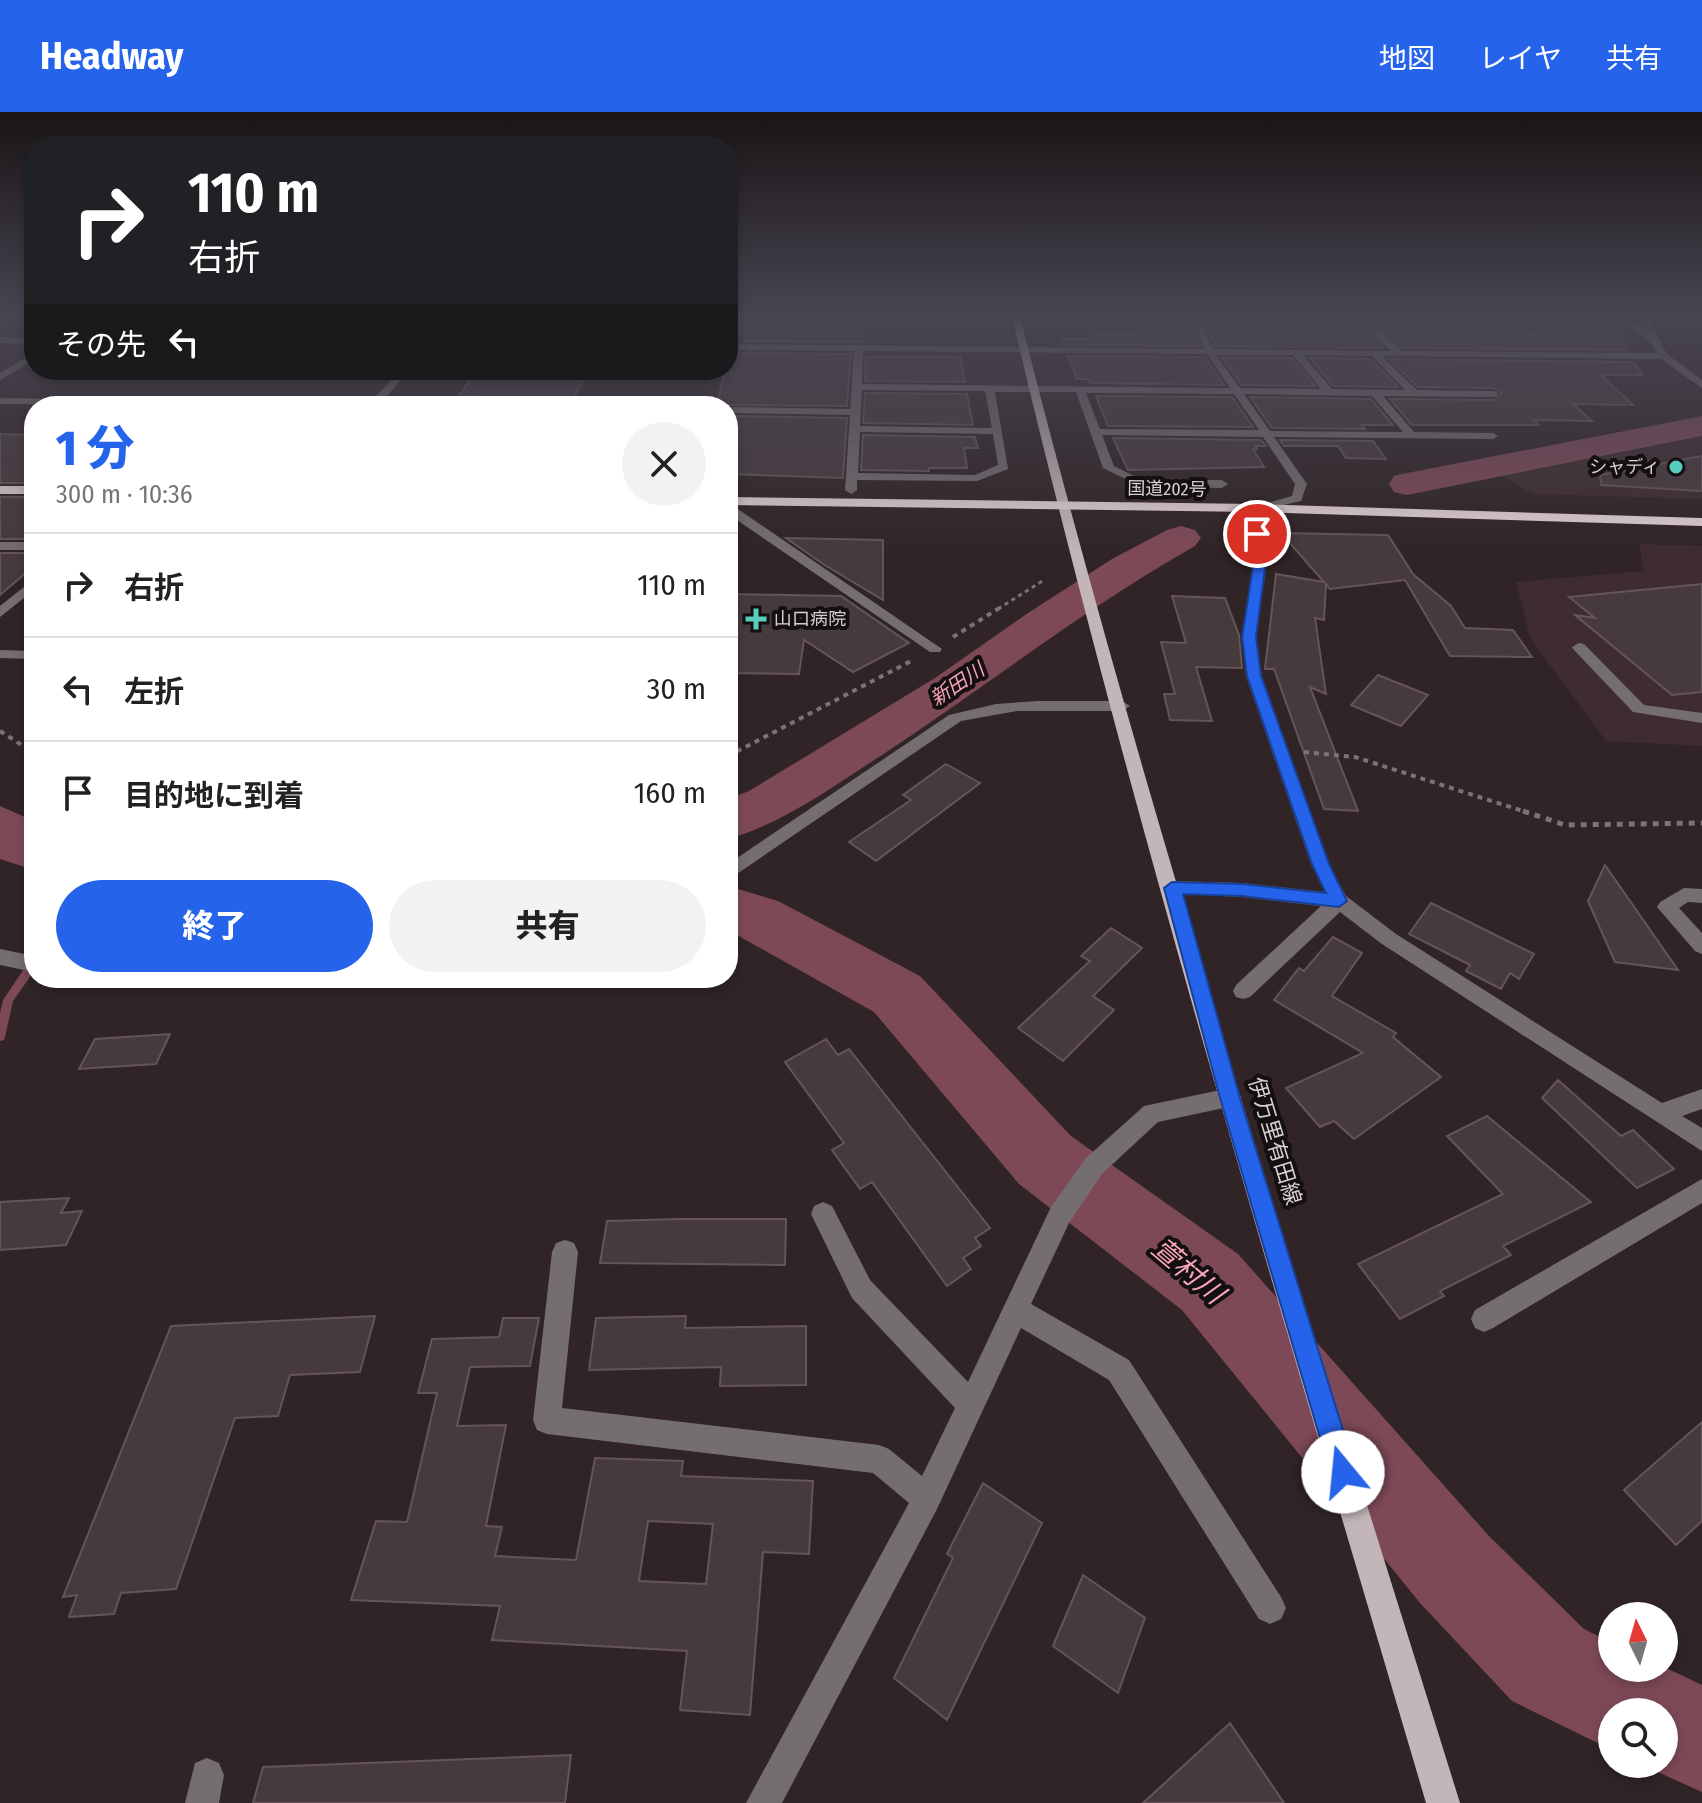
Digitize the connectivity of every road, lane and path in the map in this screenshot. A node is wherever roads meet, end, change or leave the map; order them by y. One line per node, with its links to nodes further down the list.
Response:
1 (856, 396): 10 (street)
2 (991, 396): 12 (street)
3 (1036, 396): 25 (main road, 伊万里有田線)
4 (1082, 396): 13 (street)
5 (1239, 396): 14 (street)
6 (1377, 396): 15 (street)
7 (0, 401): 8 (street)
8 (24, 401)
9 (738, 410): 10 (street)
10 (855, 412): 11 (street)
11 (854, 429): 12 (street); 19 (street)
12 (997, 431): 19 (street)
13 (1097, 432): 14 (street); 20 (street)
14 (1264, 433): 15 (street); 24 (street)
15 (1411, 435): 16 (street)
16 (1493, 436)
17 (0, 476): 18 (highway)
18 (24, 477)
19 (851, 483): 21 (highway, 国道202号); 25 (highway, 国道202号)
20 (1222, 484)
21 (738, 488)
22 (0, 490): 23 (highway)
23 (24, 490)
24 (1297, 498): 25 (highway, 国道202号); 27 (street); 28 (highway, 国道202号)
25 (1061, 499): 26 (highway, 国道202号); 27 (highway, 国道202号); 40 (main road, 伊万里有田線)
26 (738, 501)
27 (1255, 508): 30 (highway, 国道202号); 44 (street)
28 (1702, 509)
29 (738, 515): 37 (street)
30 (1702, 522)
31 (0, 546): 32 (street)
32 (24, 546)
33 (1044, 580): 37 (path)
34 (24, 592): 35 (street)
35 (0, 613)
36 (1579, 647): 41 (street)
37 (935, 649): 45 (path)
38 (0, 654): 39 (street)
39 (24, 655)
40 (1122, 706): 47 (street); 48 (main road, 伊万里有田線)
41 (1702, 718)
42 (0, 731): 43 (path)
43 (24, 747)
44 (1279, 749): 46 (path); 50 (street)
45 (738, 751)
46 (1702, 823)
47 (738, 867)
48 (1172, 888): 50 (street); 53 (main road, 伊万里有田線)
49 (1702, 896): 51 (street)
50 (1339, 901): 52 (street); 55 (street)
51 (1702, 946)
52 (1243, 991)
53 (1230, 1098): 60 (street); 66 (main road, 伊万里有田線)
54 (1702, 1099): 55 (street)
55 (1660, 1114): 56 (street)
56 (1702, 1141)
57 (1702, 1190): 61 (street)
58 (823, 1214): 62 (street)
59 (565, 1252): 63 (street)
60 (1016, 1310): 62 (street); 64 (street)
61 (1484, 1319)
62 (971, 1405): 63 (street)
63 (927, 1499): 65 (street)
64 (1270, 1608)
65 (763, 1803)
66 (1443, 1803)

